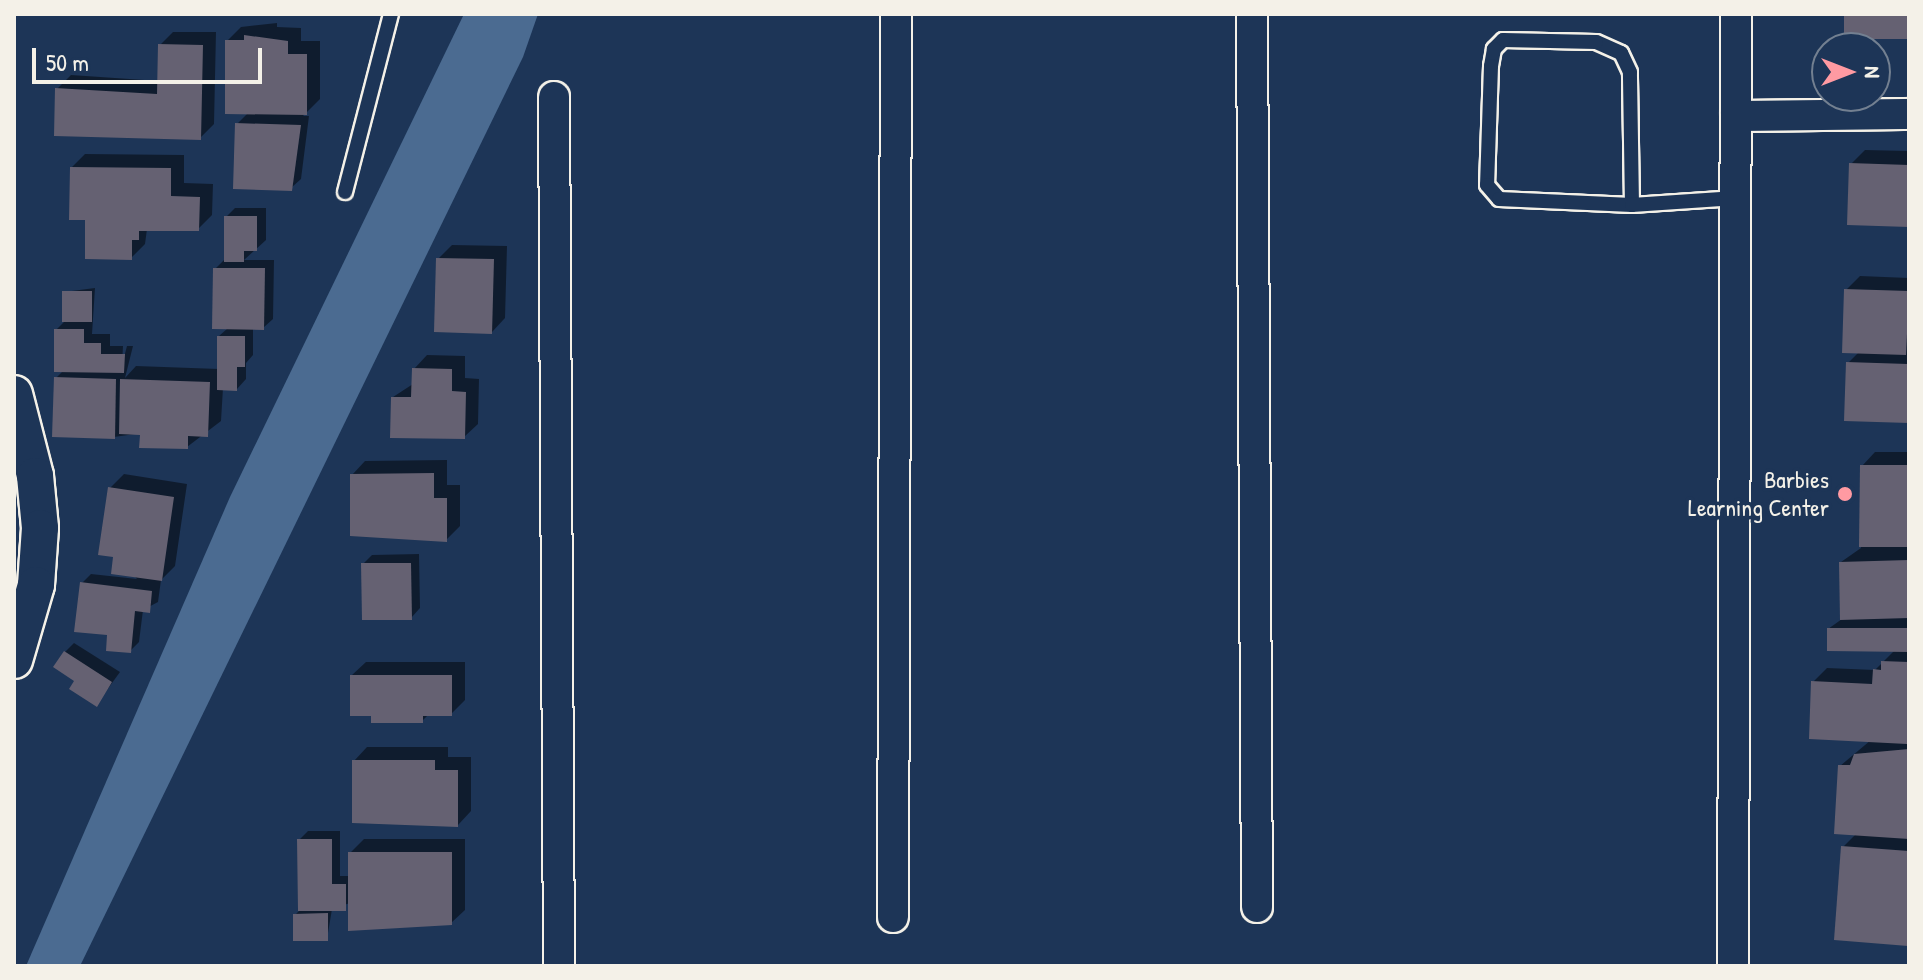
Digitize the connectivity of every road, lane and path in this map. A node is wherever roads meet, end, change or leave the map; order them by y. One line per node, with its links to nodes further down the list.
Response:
1 (391, 14): 8 (lane)
2 (896, 14): 14 (street)
3 (1252, 14): 13 (street)
4 (1736, 14): 7 (street)
5 (554, 97): 15 (street)
6 (1909, 114): 7 (street)
7 (1736, 116): 9 (street)
8 (345, 192)
9 (1736, 198): 10 (lane); 16 (street)
10 (1632, 205): 10 (lane)
11 (14, 394): 12 (street)
12 (14, 660)
13 (1257, 907)
14 (893, 917)
15 (559, 966)
16 (1733, 966)

